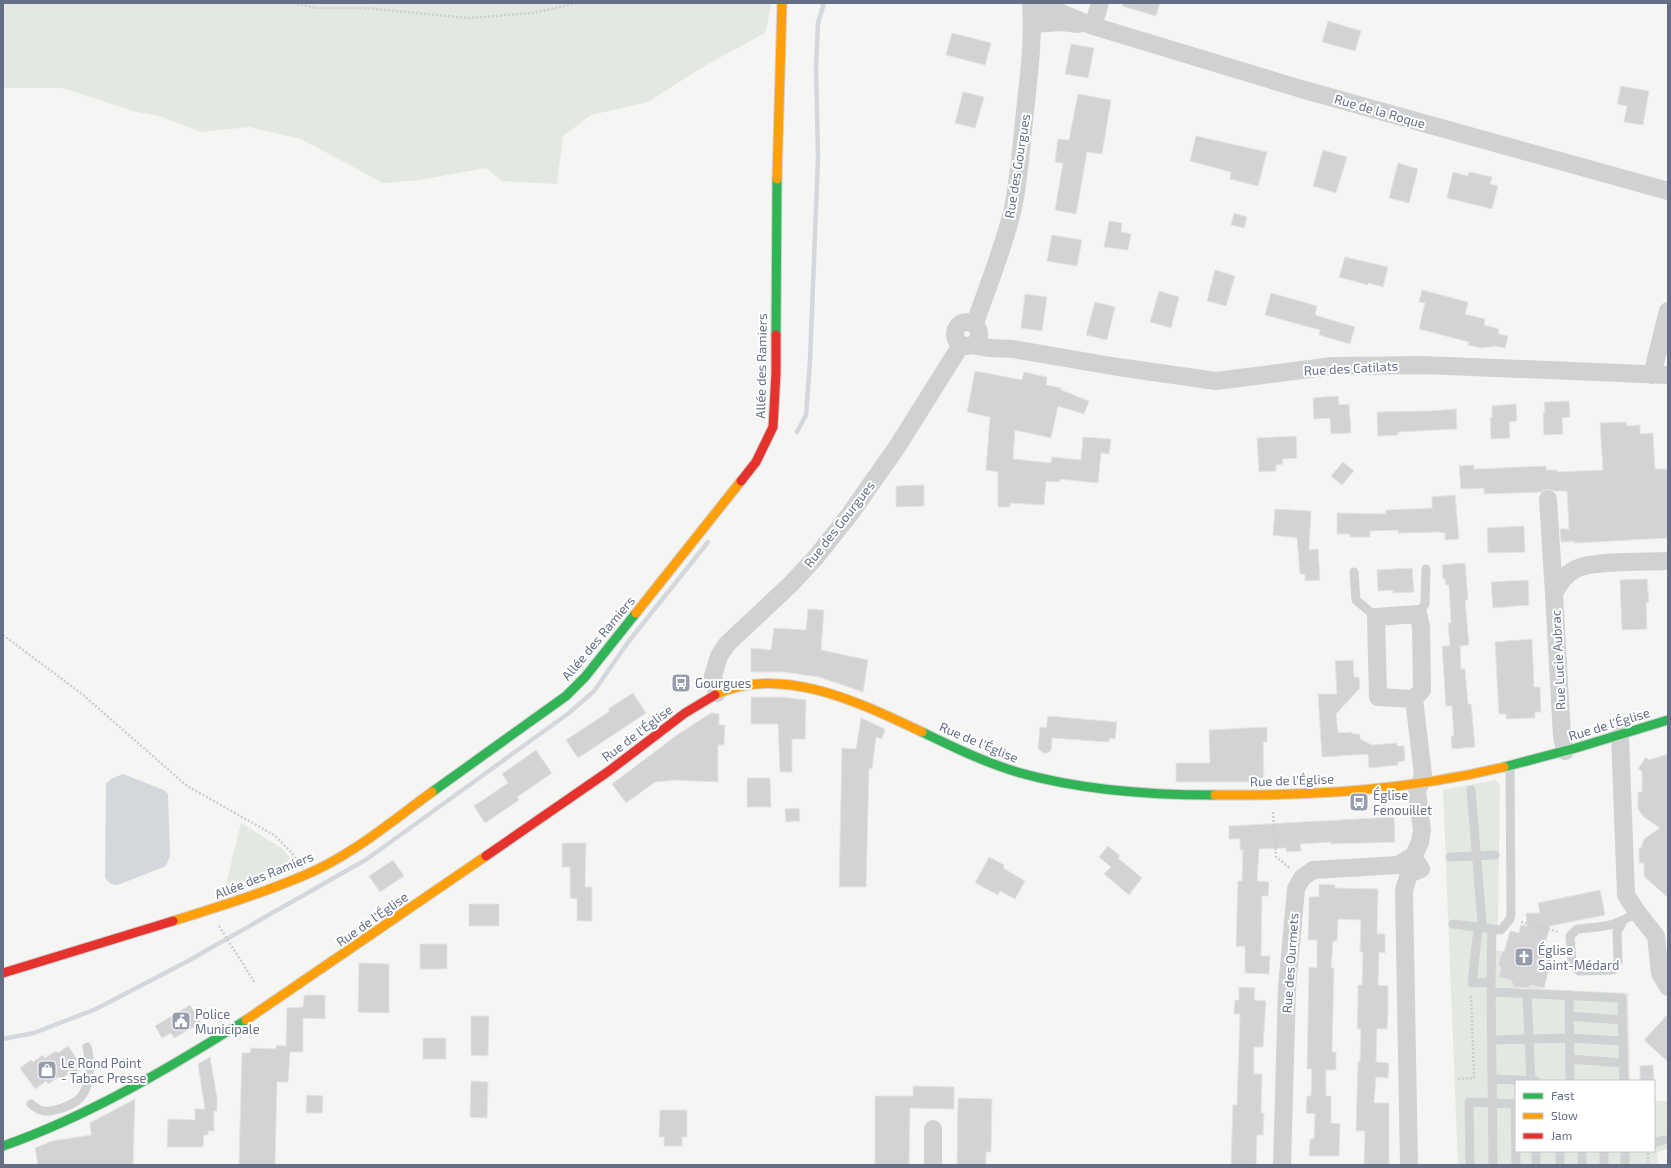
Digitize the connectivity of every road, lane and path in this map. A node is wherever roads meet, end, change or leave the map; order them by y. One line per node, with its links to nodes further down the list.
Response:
1 (293, 3): 2 (path)
2 (577, 3)
3 (782, 3): 33 (main road, Allée des Ramiers)
4 (1031, 3): 6 (street, Rue des Gourgues); 7 (street, Rue de la Roque)
5 (1100, 3): 7 (street)
6 (1032, 24): 7 (street, Rue de la Roque); 10 (street, Rue des Gourgues)
7 (1093, 26): 8 (street, Rue de la Roque)
8 (1668, 191)
9 (1668, 311): 11 (street)
10 (972, 336): 11 (street, Rue des Catilats); 20 (street, Rue des Gourgues)
11 (1660, 375)
12 (1548, 499): 16 (street, Rue Lucie Aubrac)
13 (1668, 561): 16 (street, Rue Lucie Aubrac)
14 (1426, 569): 17 (lane)
15 (1354, 572): 18 (lane)
16 (1554, 594): 24 (street, Rue Lucie Aubrac)
17 (1418, 614): 18 (street); 21 (street)
18 (1376, 617): 21 (street)
19 (3, 635): 33 (path)
20 (717, 693): 28 (main road, Rue de l'Église); 69 (main road, Rue de l'Église)
21 (1414, 699): 26 (street)
22 (1668, 720): 23 (main road, Rue de l'Église)
23 (1620, 735): 24 (main road, Rue de l'Église); 35 (street)
24 (1565, 751): 25 (main road, Rue de l'Église)
25 (1510, 766): 26 (main road, Rue de l'Église); 36 (lane)
26 (1420, 784): 28 (main road, Rue de l'Église); 30 (street)
27 (1471, 790): 31 (lane)
28 (1273, 795): 34 (path)
29 (1495, 855): 31 (lane)
30 (1413, 856): 34 (street); 83 (street)
31 (1476, 856): 32 (lane); 39 (lane)
32 (1450, 857)
33 (306, 875): 42 (main road, Allée des Ramiers)
34 (1302, 878): 82 (street, Rue des Ourmets)
35 (1637, 912): 37 (lane); 46 (street)
36 (1511, 914): 39 (lane); 41 (path)
37 (1622, 923): 41 (lane); 41 (lane)
38 (1453, 924): 39 (lane)
39 (1483, 927): 43 (lane); 45 (lane)
40 (223, 933): 44 (path)
41 (1570, 936)
42 (3, 973)
43 (1491, 982): 45 (lane); 47 (lane)
44 (256, 983)
45 (1472, 983): 59 (path)
46 (1668, 987)
47 (1491, 992): 48 (lane); 54 (lane)
48 (1527, 994): 49 (lane); 53 (lane)
49 (1569, 995): 50 (lane); 51 (lane)
50 (1569, 1016): 51 (lane); 52 (lane)
51 (1622, 1020): 55 (lane)
52 (1569, 1038): 53 (lane); 55 (lane); 57 (lane)
53 (1529, 1039): 54 (lane); 62 (lane)
54 (1492, 1040): 60 (lane)
55 (1623, 1041): 58 (lane)
56 (87, 1047): 68 (lane)
57 (1570, 1059): 58 (lane); 63 (lane)
58 (1623, 1063): 64 (lane)
59 (1458, 1079)
60 (1492, 1079): 61 (lane); 65 (lane)
61 (1515, 1080)
62 (1531, 1080)
63 (1570, 1080)
64 (1624, 1080)
65 (1492, 1103): 67 (lane); 84 (lane); 85 (lane)
66 (31, 1104): 68 (lane)
67 (1515, 1104)
68 (67, 1106): 69 (lane)
69 (72, 1118): 73 (main road, Rue de l'Église)
70 (934, 1129): 81 (street)
71 (1664, 1140): 72 (lane)
72 (1655, 1143)
73 (3, 1146)
74 (1516, 1152): 86 (lane)
75 (1536, 1152): 87 (lane)
76 (1560, 1152): 88 (lane)
77 (1582, 1152): 89 (lane)
78 (1604, 1152): 90 (lane)
79 (1625, 1152): 91 (lane)
80 (1648, 1152): 92 (path)
81 (933, 1165)
82 (1282, 1165)
83 (1409, 1165)
84 (1470, 1165)
85 (1493, 1165)
86 (1516, 1165)
87 (1536, 1165)
88 (1560, 1165)
89 (1582, 1165)
90 (1604, 1165)
91 (1625, 1165)
92 (1648, 1165)

